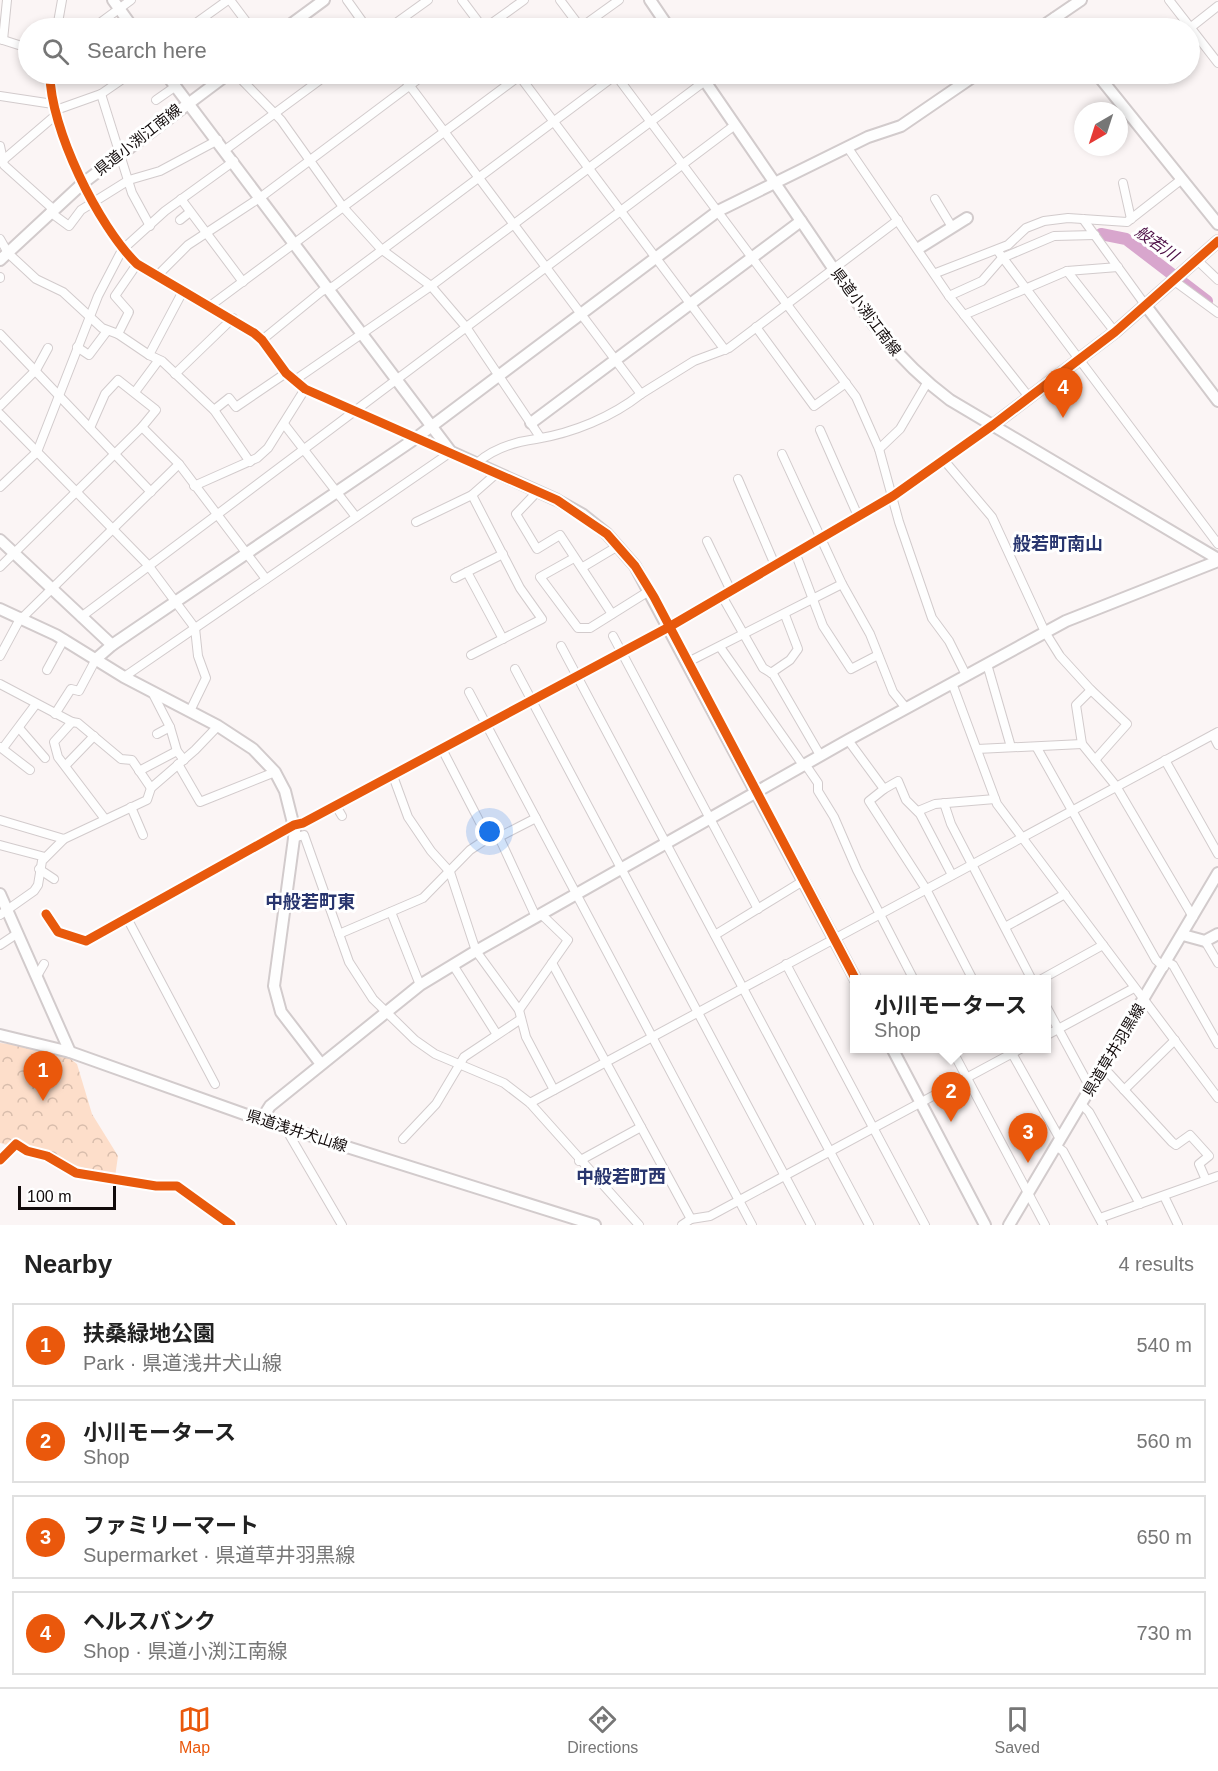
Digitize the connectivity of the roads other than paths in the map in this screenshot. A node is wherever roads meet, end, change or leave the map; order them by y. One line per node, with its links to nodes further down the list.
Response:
1 (7, 0): 33 (street)
2 (62, 0): 17 (street)
3 (131, 0): 15 (street)
4 (229, 0): 20 (street); 21 (street)
5 (324, 0): 22 (street)
6 (347, 0): 23 (street)
7 (428, 0): 24 (street)
8 (462, 0): 25 (street)
9 (524, 0): 26 (street)
10 (560, 0): 27 (street)
11 (619, 0): 28 (street)
12 (650, 0): 29 (street)
13 (1081, 0): 30 (street)
14 (1169, 0): 31 (street)
15 (116, 4): 18 (street); 19 (street)
16 (1218, 6): 32 (street)
17 (59, 18)
18 (103, 18)
19 (126, 18)
20 (203, 18)
21 (242, 18)
22 (300, 18)
23 (360, 18)
24 (402, 18)
25 (476, 18)
26 (498, 18)
27 (574, 18)
28 (595, 18)
29 (662, 18)
30 (1055, 18)
31 (1182, 18)
32 (1200, 20)
33 (2, 40): 35 (street)
34 (1200, 40): 36 (street)
35 (18, 45)
36 (1218, 63)
37 (51, 84): 56 (street)
38 (114, 84): 52 (street)
39 (214, 84): 55 (street, 県道小渕江南線)
40 (246, 84): 57 (street)
41 (315, 84): 57 (street)
42 (507, 84): 61 (street)
43 (527, 84): 59 (street)
44 (603, 84): 59 (street)
45 (623, 84): 58 (street)
46 (694, 84): 58 (street)
47 (707, 84): 60 (street, 県道小渕江南線)
48 (962, 84): 64 (street)
49 (1105, 84): 73 (street)
50 (410, 85): 61 (street); 68 (street)
51 (176, 86): 54 (street); 55 (street)
52 (101, 94): 56 (street); 66 (street)
53 (0, 96): 56 (street)
54 (156, 100)
55 (188, 102): 62 (street); 66 (street, 県道小渕江南線)
56 (55, 110): 69 (street); 75 (street)
57 (276, 113): 65 (street); 68 (street)
58 (650, 120): 70 (street); 71 (street)
59 (553, 122): 71 (street); 72 (street)
60 (735, 126): 70 (street); 77 (street, 県道小渕江南線)
61 (444, 131): 72 (street); 82 (street)
62 (218, 140): 65 (street); 74 (street)
63 (0, 146): 69 (street)
64 (848, 148): 77 (street); 91 (street)
65 (225, 150): 67 (street)
66 (121, 152): 74 (street); 75 (street, 県道小渕江南線)
67 (234, 161): 78 (street); 79 (street)
68 (310, 161): 78 (street); 82 (street)
69 (2, 162): 83 (street)
70 (683, 163): 84 (street); 85 (street)
71 (588, 167): 84 (street); 93 (street)
72 (479, 177): 93 (street); 103 (street)
73 (1182, 179): 89 (street); 94 (street)
74 (129, 180): 81 (street); 95 (street)
75 (83, 183): 81 (street); 83 (street, 県道小渕江南線)
76 (1123, 183): 89 (street)
77 (775, 184): 85 (street); 92 (street, 県道小渕江南線)
78 (261, 197): 97 (street); 101 (street)
79 (181, 199): 86 (street); 95 (street)
80 (935, 199): 96 (street)
81 (93, 202): 83 (street); 104 (street)
82 (343, 207): 101 (street); 103 (street)
83 (51, 210): 106 (street, 県道小渕江南線)
84 (620, 211): 107 (street); 112 (street)
85 (718, 211): 107 (street); 108 (street)
86 (190, 212): 90 (street); 97 (street)
87 (967, 218): 96 (street)
88 (1083, 219): 89 (street); 98 (street); 105 (street)
89 (1131, 219)
90 (180, 220)
91 (898, 220): 102 (street); 114 (street)
92 (801, 221): 108 (street); 114 (street, 県道小渕江南線)
93 (514, 224): 112 (street); 121 (street)
94 (1218, 224)
95 (150, 226): 104 (street)
96 (952, 227): 102 (street)
97 (206, 235): 117 (street); 120 (street)
98 (1095, 235): 109 (street); 113 (street)
99 (0, 239): 106 (street)
100 (1218, 241): 110 (street)
101 (294, 244): 120 (street); 122 (street)
102 (919, 248): 116 (street)
103 (381, 249): 121 (street); 122 (street)
104 (122, 250): 111 (street); 132 (street)
105 (996, 250): 109 (street); 116 (street)
106 (4, 256): 132 (street)
107 (656, 257): 126 (street); 131 (street)
108 (753, 257): 126 (street); 127 (street)
109 (1002, 258): 123 (street); 125 (street)
110 (1196, 259): 118 (street); 119 (street)
111 (137, 264): 117 (street); 140 (street)
112 (546, 267): 131 (street); 135 (street)
113 (1119, 267): 115 (street); 129 (street)
114 (834, 271): 127 (street); 157 (street, 県道小渕江南線)
115 (1067, 272): 123 (street); 138 (street)
116 (936, 273): 125 (street)
117 (158, 276): 124 (street)
118 (1176, 277): 129 (street); 130 (street)
119 (1218, 280)
120 (243, 282): 128 (street)
121 (431, 286): 135 (street); 141 (street)
122 (328, 288): 141 (street); 142 (street)
123 (1025, 288): 133 (street); 148 (street)
124 (183, 291): 128 (street); 146 (street)
125 (950, 296): 133 (street)
126 (691, 304): 145 (street); 147 (street)
127 (788, 304): 136 (street); 156 (street)
128 (210, 306): 134 (street)
129 (1146, 306): 138 (street); 163 (street)
130 (1218, 313)
131 (581, 314): 147 (street); 153 (street)
132 (90, 315): 137 (street); 143 (street)
133 (964, 315): 162 (street)
134 (233, 318): 142 (street); 152 (street)
135 (466, 327): 153 (street); 154 (street)
136 (756, 327): 145 (street); 156 (street)
137 (107, 331): 140 (street); 143 (street)
138 (1115, 332): 148 (street)
139 (0, 334): 150 (street)
140 (118, 334): 146 (street)
141 (364, 334): 154 (street); 155 (street)
142 (262, 340): 151 (street)
143 (77, 347): 161 (street)
144 (48, 348): 150 (street)
145 (725, 350): 160 (street)
146 (149, 355): 149 (street)
147 (616, 360): 160 (street); 168 (street)
148 (1079, 360): 162 (street); 205 (street)
149 (158, 361): 152 (street); 159 (street)
150 (36, 370): 161 (street); 164 (street)
151 (286, 372): 155 (street); 165 (street)
152 (175, 374): 165 (street)
153 (498, 375): 168 (street); 170 (street)
154 (397, 378): 166 (street); 170 (street)
155 (295, 380): 158 (street)
156 (846, 383): 178 (street)
157 (927, 383): 171 (street, 県道小渕江南線); 178 (street)
158 (305, 389): 166 (street); 169 (street)
159 (135, 392): 172 (street); 173 (street)
160 (641, 394): 175 (street)
161 (60, 395): 173 (street); 179 (street)
162 (1029, 398): 171 (street)
163 (1218, 401)
164 (0, 406)
165 (214, 410): 184 (street)
166 (354, 411): 176 (street); 177 (street)
167 (0, 414): 179 (street)
168 (531, 423): 175 (street)
169 (284, 424): 177 (street); 184 (street)
170 (433, 425): 176 (street); 180 (street)
171 (993, 425): 183 (street); 212 (street, 県道小渕江南線)
172 (142, 427): 181 (street); 185 (street)
173 (90, 428): 181 (street)
174 (820, 430): 198 (street)
175 (540, 437): 186 (street)
176 (416, 438): 180 (street); 193 (street)
177 (304, 449): 193 (street); 197 (street)
178 (879, 449): 196 (street)
179 (37, 452): 190 (street); 191 (street)
180 (451, 452): 186 (street); 199 (street)
181 (115, 454): 191 (street); 192 (street)
182 (782, 454): 202 (street)
183 (943, 459): 196 (street); 234 (street)
184 (250, 462): 189 (street)
185 (179, 464): 189 (street); 192 (street)
186 (477, 464): 187 (street)
187 (497, 473): 194 (street); 195 (street)
188 (738, 478): 213 (street)
189 (194, 486): 197 (street)
190 (0, 487)
191 (76, 492): 201 (street); 209 (street)
192 (151, 492): 201 (street)
193 (338, 492): 199 (street); 207 (street)
194 (537, 492): 206 (street); 211 (street)
195 (472, 495): 200 (street); 210 (street)
196 (893, 496): 198 (street); 252 (street)
197 (217, 515): 207 (street); 214 (street)
198 (858, 516): 202 (street)
199 (356, 517): 219 (street)
200 (416, 522)
201 (113, 530): 214 (street); 221 (street)
202 (821, 537): 208 (street); 220 (street)
203 (0, 540): 209 (street)
204 (707, 541): 223 (street)
205 (1218, 544)
206 (618, 546): 216 (street); 222 (street)
207 (247, 552): 219 (street); 226 (street)
208 (795, 552): 213 (street); 225 (street)
209 (14, 553): 215 (street); 221 (street)
210 (503, 554): 217 (street); 238 (street)
211 (574, 558): 216 (street); 228 (street)
212 (1218, 560): 234 (street)
213 (775, 564): 223 (street)
214 (148, 565): 226 (street); 231 (street)
215 (0, 567)
216 (583, 567): 228 (street)
217 (467, 572): 218 (street); 238 (street)
218 (455, 578)
219 (266, 579): 233 (street)
220 (842, 584): 225 (street); 244 (street)
221 (52, 589): 230 (street); 231 (street)
222 (649, 591): 228 (street); 232 (street)
223 (731, 591): 224 (street)
224 (722, 596): 232 (street); 235 (street)
225 (813, 598): 229 (street); 244 (street)
226 (176, 601): 233 (street); 239 (street)
227 (0, 609): 230 (street)
228 (612, 614)
229 (785, 615): 235 (street); 251 (street)
230 (22, 617): 237 (street); 245 (street)
231 (81, 617): 239 (street)
232 (669, 627): 242 (street); 247 (street)
233 (195, 628): 253 (street); 263 (street)
234 (1045, 632): 248 (street); 257 (street)
235 (745, 634): 241 (street); 251 (street)
236 (613, 636): 242 (street)
237 (64, 639): 246 (street); 250 (street)
238 (503, 639): 243 (street)
239 (112, 645): 246 (street)
240 (561, 646): 254 (street)
241 (720, 647): 247 (street); 288 (street)
242 (622, 653): 254 (street); 305 (street)
243 (471, 655)
244 (878, 655): 262 (street)
245 (0, 656)
246 (96, 659): 253 (street); 264 (street)
247 (688, 662): 296 (street)
248 (987, 664): 252 (street); 276 (street)
249 (515, 669): 260 (street)
250 (47, 670)
251 (771, 673): 282 (street)
252 (966, 675): 255 (street)
253 (124, 676): 258 (street)
254 (576, 678): 260 (street); 315 (street)
255 (952, 683): 262 (street); 280 (street)
256 (0, 684): 261 (street)
257 (1091, 690): 274 (street); 284 (street)
258 (152, 692): 263 (street); 268 (street)
259 (469, 692): 266 (street)
260 (532, 701): 266 (street); 320 (street)
261 (36, 704): 264 (street); 269 (street)
262 (906, 708): 273 (street)
263 (190, 711): 267 (street)
264 (55, 714): 265 (street)
265 (72, 722): 272 (street); 287 (street)
266 (487, 725): 279 (street); 304 (street)
267 (218, 726): 286 (street); 291 (street)
268 (170, 727): 271 (street); 281 (street)
269 (19, 728): 277 (street); 283 (street)
270 (1215, 733): 275 (street); 285 (street)
271 (157, 734)
272 (94, 736): 287 (street); 290 (street)
273 (848, 740): 282 (street); 295 (street)
274 (1082, 744): 278 (street); 284 (street)
275 (1218, 745)
276 (1011, 747): 278 (street); 280 (street)
277 (1, 748): 289 (street)
278 (1036, 748): 301 (street)
279 (442, 749): 292 (street); 313 (street)
280 (977, 749): 297 (street)
281 (177, 751): 286 (street); 290 (street)
282 (820, 755): 288 (street)
283 (45, 758)
284 (1095, 760): 293 (street)
285 (1165, 760): 293 (street); 317 (street)
286 (181, 762): 291 (street); 294 (street)
287 (66, 765): 306 (street)
288 (804, 765): 296 (street); 335 (street)
289 (30, 770)
290 (139, 771): 294 (street)
291 (275, 772): 308 (street)
292 (393, 776): 299 (street); 322 (street)
293 (1116, 786): 301 (street); 337 (street)
294 (151, 788): 300 (street)
295 (884, 789): 302 (street); 327 (street)
296 (756, 792): 305 (street); 326 (street)
297 (995, 799): 298 (street); 311 (street)
298 (944, 803): 302 (street); 319 (street)
299 (336, 806): 303 (street); 308 (street)
300 (131, 807): 306 (street); 309 (street)
301 (1072, 810): 311 (street); 354 (street)
302 (918, 811): 324 (street)
303 (342, 816)
304 (536, 818): 310 (street); 329 (street)
305 (710, 818): 315 (street); 331 (street)
306 (105, 819): 314 (street)
307 (0, 820): 314 (street)
308 (294, 825): 312 (street); 338 (street)
309 (143, 835)
310 (499, 837): 313 (street); 336 (street)
311 (1021, 837): 319 (street); 330 (street)
312 (293, 838): 341 (street); 385 (street)
313 (488, 838): 322 (street)
314 (64, 839): 318 (street)
315 (665, 843): 320 (street); 343 (street)
316 (0, 845): 318 (street)
317 (1218, 854)
318 (45, 857): 321 (street)
319 (972, 864): 324 (street); 339 (street)
320 (621, 868): 329 (street); 367 (street)
321 (39, 869): 325 (street); 333 (street)
322 (450, 872): 332 (street); 349 (street)
323 (1218, 873): 337 (street, 県道草井羽黒線)
324 (952, 874): 327 (street)
325 (54, 879)
326 (803, 881): 331 (street); 345 (street)
327 (926, 889): 335 (street); 358 (street)
328 (0, 894): 333 (street)
329 (576, 894): 336 (street); 375 (street)
330 (1065, 894): 339 (street); 348 (street)
331 (758, 909): 343 (street)
332 (391, 912): 341 (street); 362 (street)
333 (4, 913): 340 (street)
334 (46, 914): 338 (street)
335 (880, 914): 345 (street); 357 (street)
336 (538, 915): 349 (street); 350 (street)
337 (1193, 917): 344 (street, 県道草井羽黒線)
338 (127, 918): 389 (street)
339 (1005, 927): 359 (street)
340 (18, 933): 347 (street); 361 (street)
341 (339, 934): 366 (street)
342 (1218, 934): 346 (street)
343 (715, 935): 363 (street)
344 (1183, 935): 346 (street); 354 (street, 県道草井羽黒線)
345 (834, 939): 353 (street); 356 (street)
346 (1205, 941): 351 (street)
347 (0, 945)
348 (1102, 945): 360 (street); 364 (street)
349 (476, 951): 355 (street); 368 (street)
350 (552, 963): 368 (street); 384 (street)
351 (1218, 963)
352 (44, 964): 361 (street)
353 (786, 964): 363 (street); 399 (street)
354 (1166, 964): 365 (street, 県道草井羽黒線); 377 (street)
355 (453, 965): 362 (street); 372 (street)
356 (853, 975)
357 (911, 975)
358 (970, 975)
359 (1029, 975)
360 (1049, 975)
361 (37, 976): 371 (street)
362 (420, 985): 366 (street)
363 (743, 987): 367 (street); 403 (street)
364 (1134, 988): 365 (street); 370 (street)
365 (1144, 999): 376 (street); 387 (street, 県道草井羽黒線)
366 (387, 1012): 385 (street); 386 (street)
367 (697, 1012): 375 (street); 405 (street)
368 (520, 1014): 372 (street); 391 (street)
369 (1051, 1016): 370 (street)
370 (1058, 1029): 373 (street); 390 (street)
371 (61, 1030): 378 (street); 379 (street)
372 (496, 1033): 386 (street)
373 (1051, 1033)
374 (0, 1035): 378 (street, 県道浅井犬山線)
375 (652, 1036): 384 (street); 410 (street)
376 (1175, 1040): 392 (street); 393 (street)
377 (1218, 1044)
378 (51, 1047): 379 (street, 県道浅井犬山線)
379 (70, 1052): 397 (street, 県道浅井犬山線)
380 (895, 1053): 395 (street)
381 (954, 1053): 388 (street)
382 (1007, 1053): 388 (street)
383 (1011, 1053): 402 (street)
384 (607, 1060): 391 (street); 398 (street)
385 (321, 1064): 397 (street)
386 (459, 1065): 394 (street); 401 (street)
387 (1104, 1068): 390 (street, 県道草井羽黒線); 392 (street)
388 (967, 1079): 395 (street); 408 (street)
389 (215, 1084)
390 (1093, 1085): 396 (street, 県道草井羽黒線)
391 (554, 1090): 394 (street)
392 (1124, 1090): 407 (street)
393 (1217, 1095)
394 (530, 1103): 404 (street)
395 (921, 1103): 399 (street); 424 (street)
396 (1081, 1104): 402 (street, 県道草井羽黒線); 411 (street)
397 (261, 1120): 400 (street, 県道浅井犬山線)
398 (641, 1127): 404 (street); 413 (street)
399 (874, 1128): 403 (street); 423 (street)
400 (291, 1129): 415 (street); 416 (street, 県道浅井犬山線)
401 (403, 1139)
402 (1058, 1143): 408 (street, 県道草井羽黒線); 414 (street)
403 (830, 1152): 405 (street); 422 (street)
404 (579, 1161): 417 (street)
405 (785, 1176): 410 (street); 421 (street)
406 (1218, 1176): 407 (street)
407 (1206, 1180): 409 (street)
408 (1028, 1193): 425 (street, 県道草井羽黒線); 426 (street)
409 (1164, 1196): 411 (street); 427 (street)
410 (739, 1200): 412 (street); 420 (street)
411 (1140, 1204): 414 (street)
412 (710, 1216): 413 (street); 419 (street)
413 (691, 1219): 418 (street)
414 (1101, 1222)
415 (342, 1225)
416 (595, 1225)
417 (639, 1225)
418 (682, 1225)
419 (715, 1225)
420 (752, 1225)
421 (811, 1225)
422 (869, 1225)
423 (925, 1225)
424 (985, 1225)
425 (1009, 1225)
426 (1045, 1225)
427 (1178, 1225)

